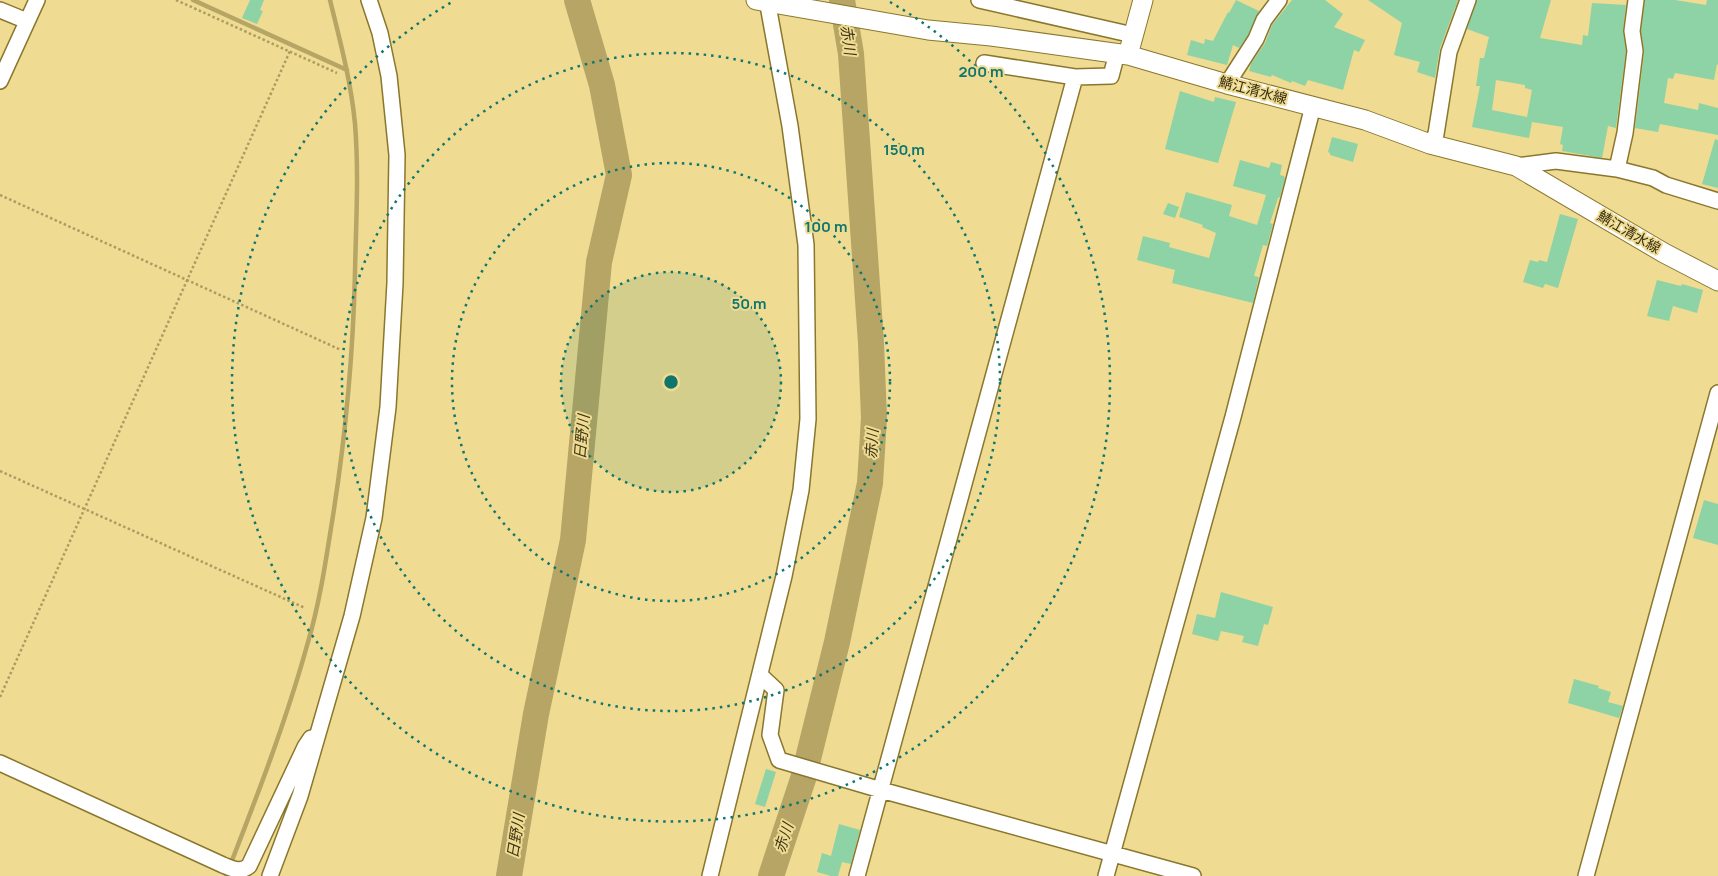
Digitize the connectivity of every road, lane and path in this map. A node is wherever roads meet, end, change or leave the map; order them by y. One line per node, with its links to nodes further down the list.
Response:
1 (37, 0): 11 (street)
2 (176, 0): 13 (path)
3 (369, 0): 35 (street)
4 (763, 0): 14 (main road, 鯖江清水線); 33 (street)
5 (1142, 0): 12 (main road)
6 (1279, 0): 19 (street)
7 (1468, 0): 21 (street)
8 (1636, 0): 23 (street)
9 (988, 1): 12 (street)
10 (0, 10): 11 (street)
11 (27, 22): 18 (street)
12 (1133, 35): 14 (main road)
13 (290, 51): 16 (path); 26 (path)
14 (1122, 54): 17 (street); 19 (main road, 鯖江清水線)
15 (984, 63): 17 (street)
16 (337, 73)
17 (1075, 77): 37 (street)
18 (0, 81)
19 (1227, 84): 20 (main road, 鯖江清水線)
20 (1313, 106): 21 (main road, 鯖江清水線); 38 (street)
21 (1430, 144): 22 (main road, 鯖江清水線)
22 (1516, 166): 23 (street); 27 (main road, 鯖江清水線)
23 (1617, 169): 25 (street)
24 (0, 195): 26 (path)
25 (1718, 201)
26 (188, 280): 28 (path); 31 (path)
27 (1718, 281)
28 (341, 350)
29 (1718, 393): 44 (street)
30 (0, 471): 31 (path)
31 (84, 509): 32 (path); 34 (path)
32 (305, 608)
33 (760, 675): 37 (street); 40 (street)
34 (0, 697)
35 (322, 723): 36 (street); 39 (street)
36 (0, 763)
37 (881, 790): 38 (street); 41 (street)
38 (1112, 854): 42 (street); 43 (street)
39 (270, 876)
40 (710, 876)
41 (857, 876)
42 (1106, 876)
43 (1193, 876)
44 (1586, 876)

